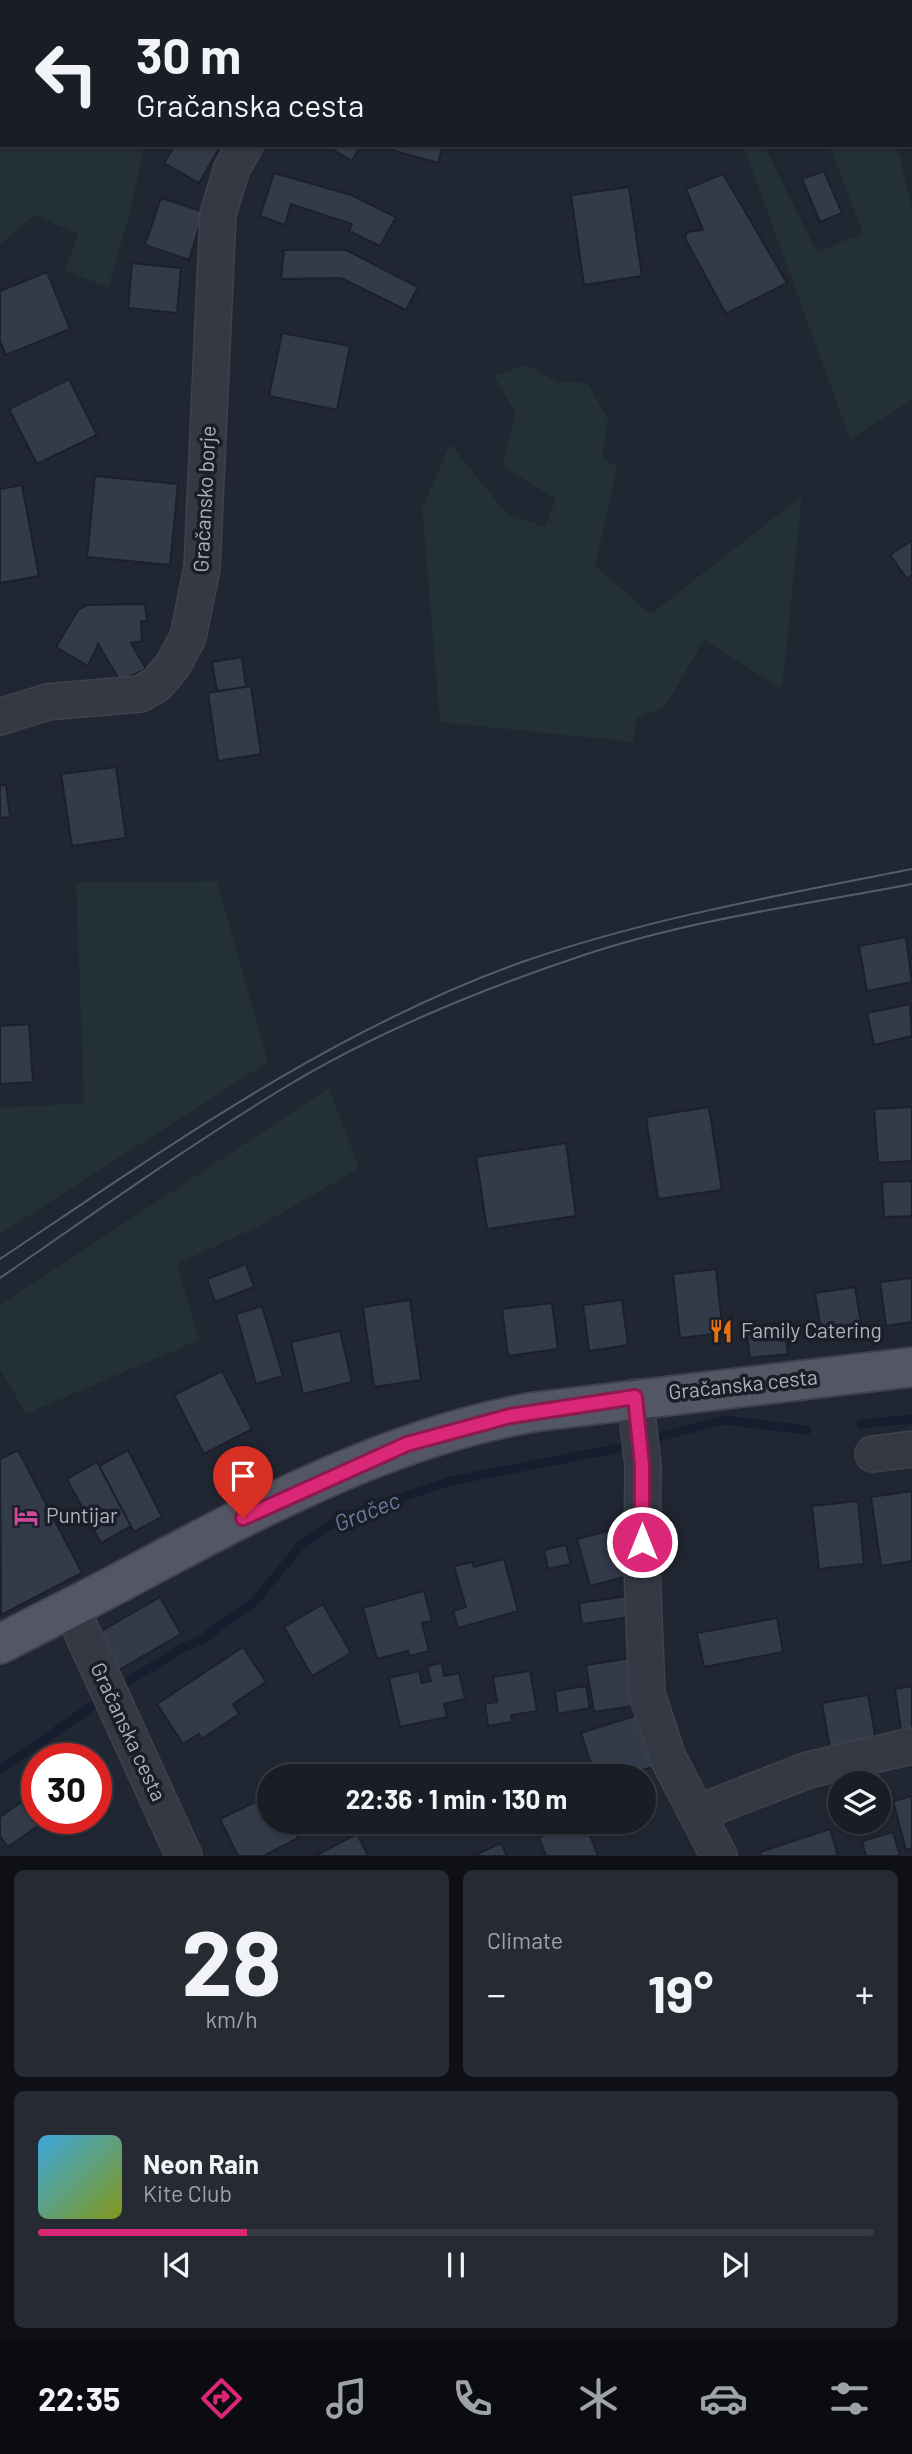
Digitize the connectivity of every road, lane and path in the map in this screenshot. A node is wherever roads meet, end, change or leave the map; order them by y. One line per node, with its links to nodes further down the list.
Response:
1 (243, 147): 2 (street, Gračansko borje)
2 (0, 717)
3 (912, 1367): 4 (main road, Gračanska cesta)
4 (637, 1414): 7 (main road, Gračanska cesta); 10 (street)
5 (912, 1449): 6 (street)
6 (873, 1454)
7 (71, 1608): 8 (main road, Gračanska cesta); 11 (street, Gračanska cesta)
8 (0, 1644)
9 (912, 1746): 10 (street)
10 (698, 1813): 12 (street)
11 (184, 1856)
12 (719, 1856)

